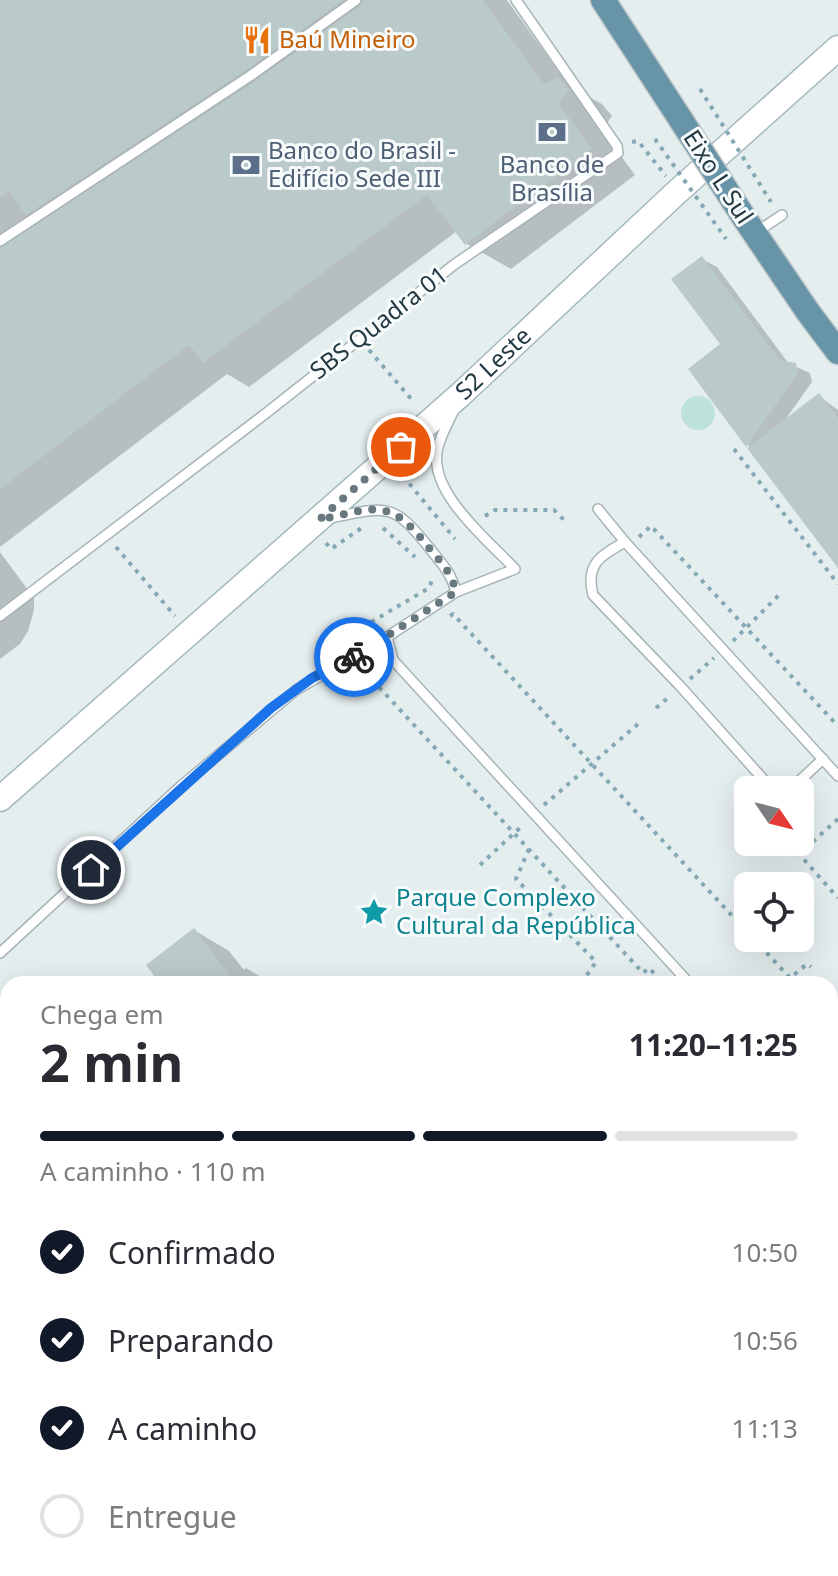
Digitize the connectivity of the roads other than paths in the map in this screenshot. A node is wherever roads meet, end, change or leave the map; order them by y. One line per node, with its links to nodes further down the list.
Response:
1 (356, 0): 7 (lane)
2 (516, 0): 15 (lane, SBS Quadra 01)
3 (603, 0): 6 (main road, Eixo L Sul, bridge)
4 (838, 48): 10 (main road, S2 Leste)
5 (782, 215): 6 (lane)
6 (750, 226): 8 (main road, Eixo L Sul)
7 (0, 241)
8 (830, 335): 9 (main road, Eixo L Sul)
9 (838, 352)
10 (460, 395): 12 (main road, S2 Leste); 14 (lane)
11 (598, 509): 13 (lane)
12 (322, 532): 14 (lane); 21 (main road, S2 Leste)
13 (625, 542): 17 (lane); 18 (lane)
14 (456, 592): 16 (lane)
15 (0, 616)
16 (387, 637): 22 (lane); 23 (lane)
17 (823, 759): 19 (lane); 20 (lane)
18 (760, 776)
19 (805, 776)
20 (838, 776)
21 (0, 799)
22 (0, 953)
23 (683, 976)

